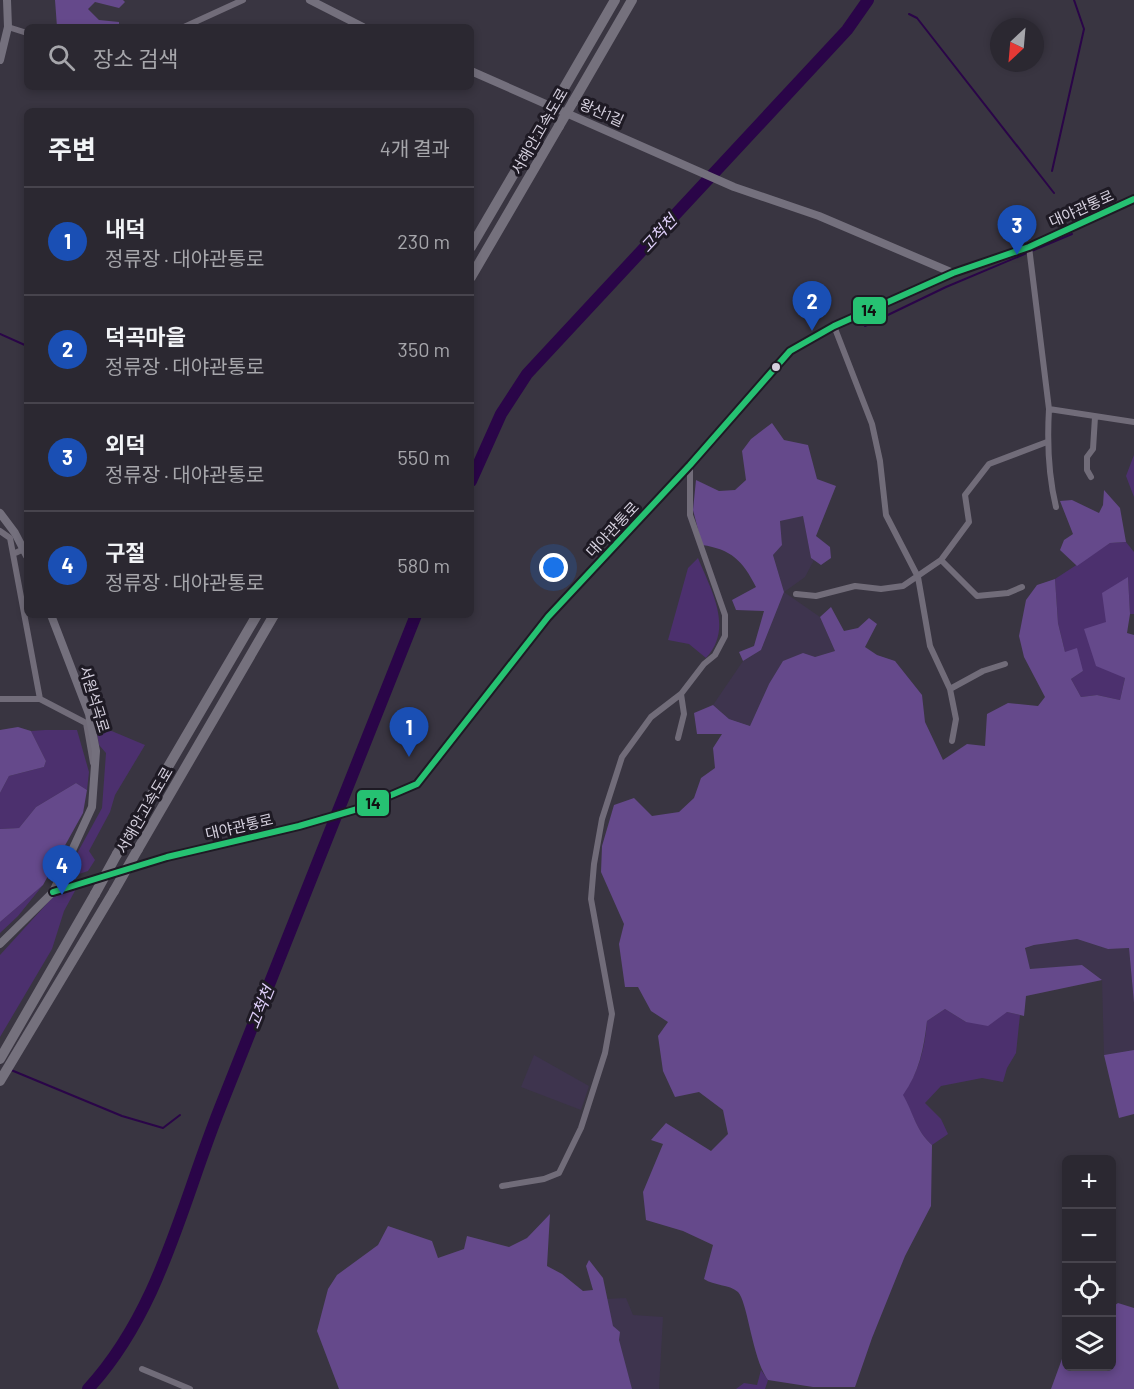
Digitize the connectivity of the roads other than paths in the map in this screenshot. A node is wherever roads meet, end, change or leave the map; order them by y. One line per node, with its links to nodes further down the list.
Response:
1 (8, 0): 8 (main road)
2 (243, 0): 6 (street)
3 (310, 0): 7 (main road)
4 (615, 0): 13 (highway, 서해안고속도로, bridge)
5 (632, 0): 15 (highway, 서해안고속도로, bridge)
6 (190, 24)
7 (357, 24)
8 (8, 27): 9 (street); 10 (main road)
9 (24, 32)
10 (0, 60)
11 (474, 72): 16 (main road, 왕산1길)
12 (1134, 199): 14 (main road, 대야관통로)
13 (474, 242)
14 (1029, 250): 16 (main road, 대야관통로); 18 (street)
15 (474, 272)
16 (953, 273): 17 (main road, 대야관통로)
17 (834, 326): 22 (main road, 대야관통로); 32 (street)
18 (1049, 409): 19 (street); 21 (street)
19 (1095, 417): 20 (street); 23 (street)
20 (1134, 422)
21 (1047, 442): 24 (street); 31 (street)
22 (690, 465): 42 (street); 48 (main road, 대야관통로)
23 (1091, 477)
24 (1056, 507)
25 (0, 513): 27 (main road)
26 (0, 531): 27 (street)
27 (13, 536): 28 (main road); 30 (street)
28 (24, 552)
29 (24, 553): 30 (street)
30 (13, 554): 35 (street)
31 (941, 560): 32 (street); 33 (street)
32 (918, 577): 34 (street); 41 (street)
33 (1022, 587)
34 (796, 594)
35 (24, 613)
36 (25, 618): 44 (street)
37 (52, 618): 47 (main road, 서원석곡로)
38 (255, 618): 50 (highway, 서해안고속도로, bridge)
39 (272, 618): 50 (highway, 서해안고속도로, bridge)
40 (1005, 664): 41 (street)
41 (951, 689): 46 (street)
42 (681, 694): 45 (street); 52 (street)
43 (0, 699): 44 (street)
44 (40, 699): 47 (street)
45 (678, 738)
46 (952, 741)
47 (96, 782): 48 (main road, 서원석곡로)
48 (53, 892): 49 (main road, 서원석곡로)
49 (0, 944)
50 (5, 1061): 51 (highway, 서해안고속도로)
51 (0, 1081)
52 (502, 1186)
53 (142, 1370): 54 (street)
54 (190, 1389)

